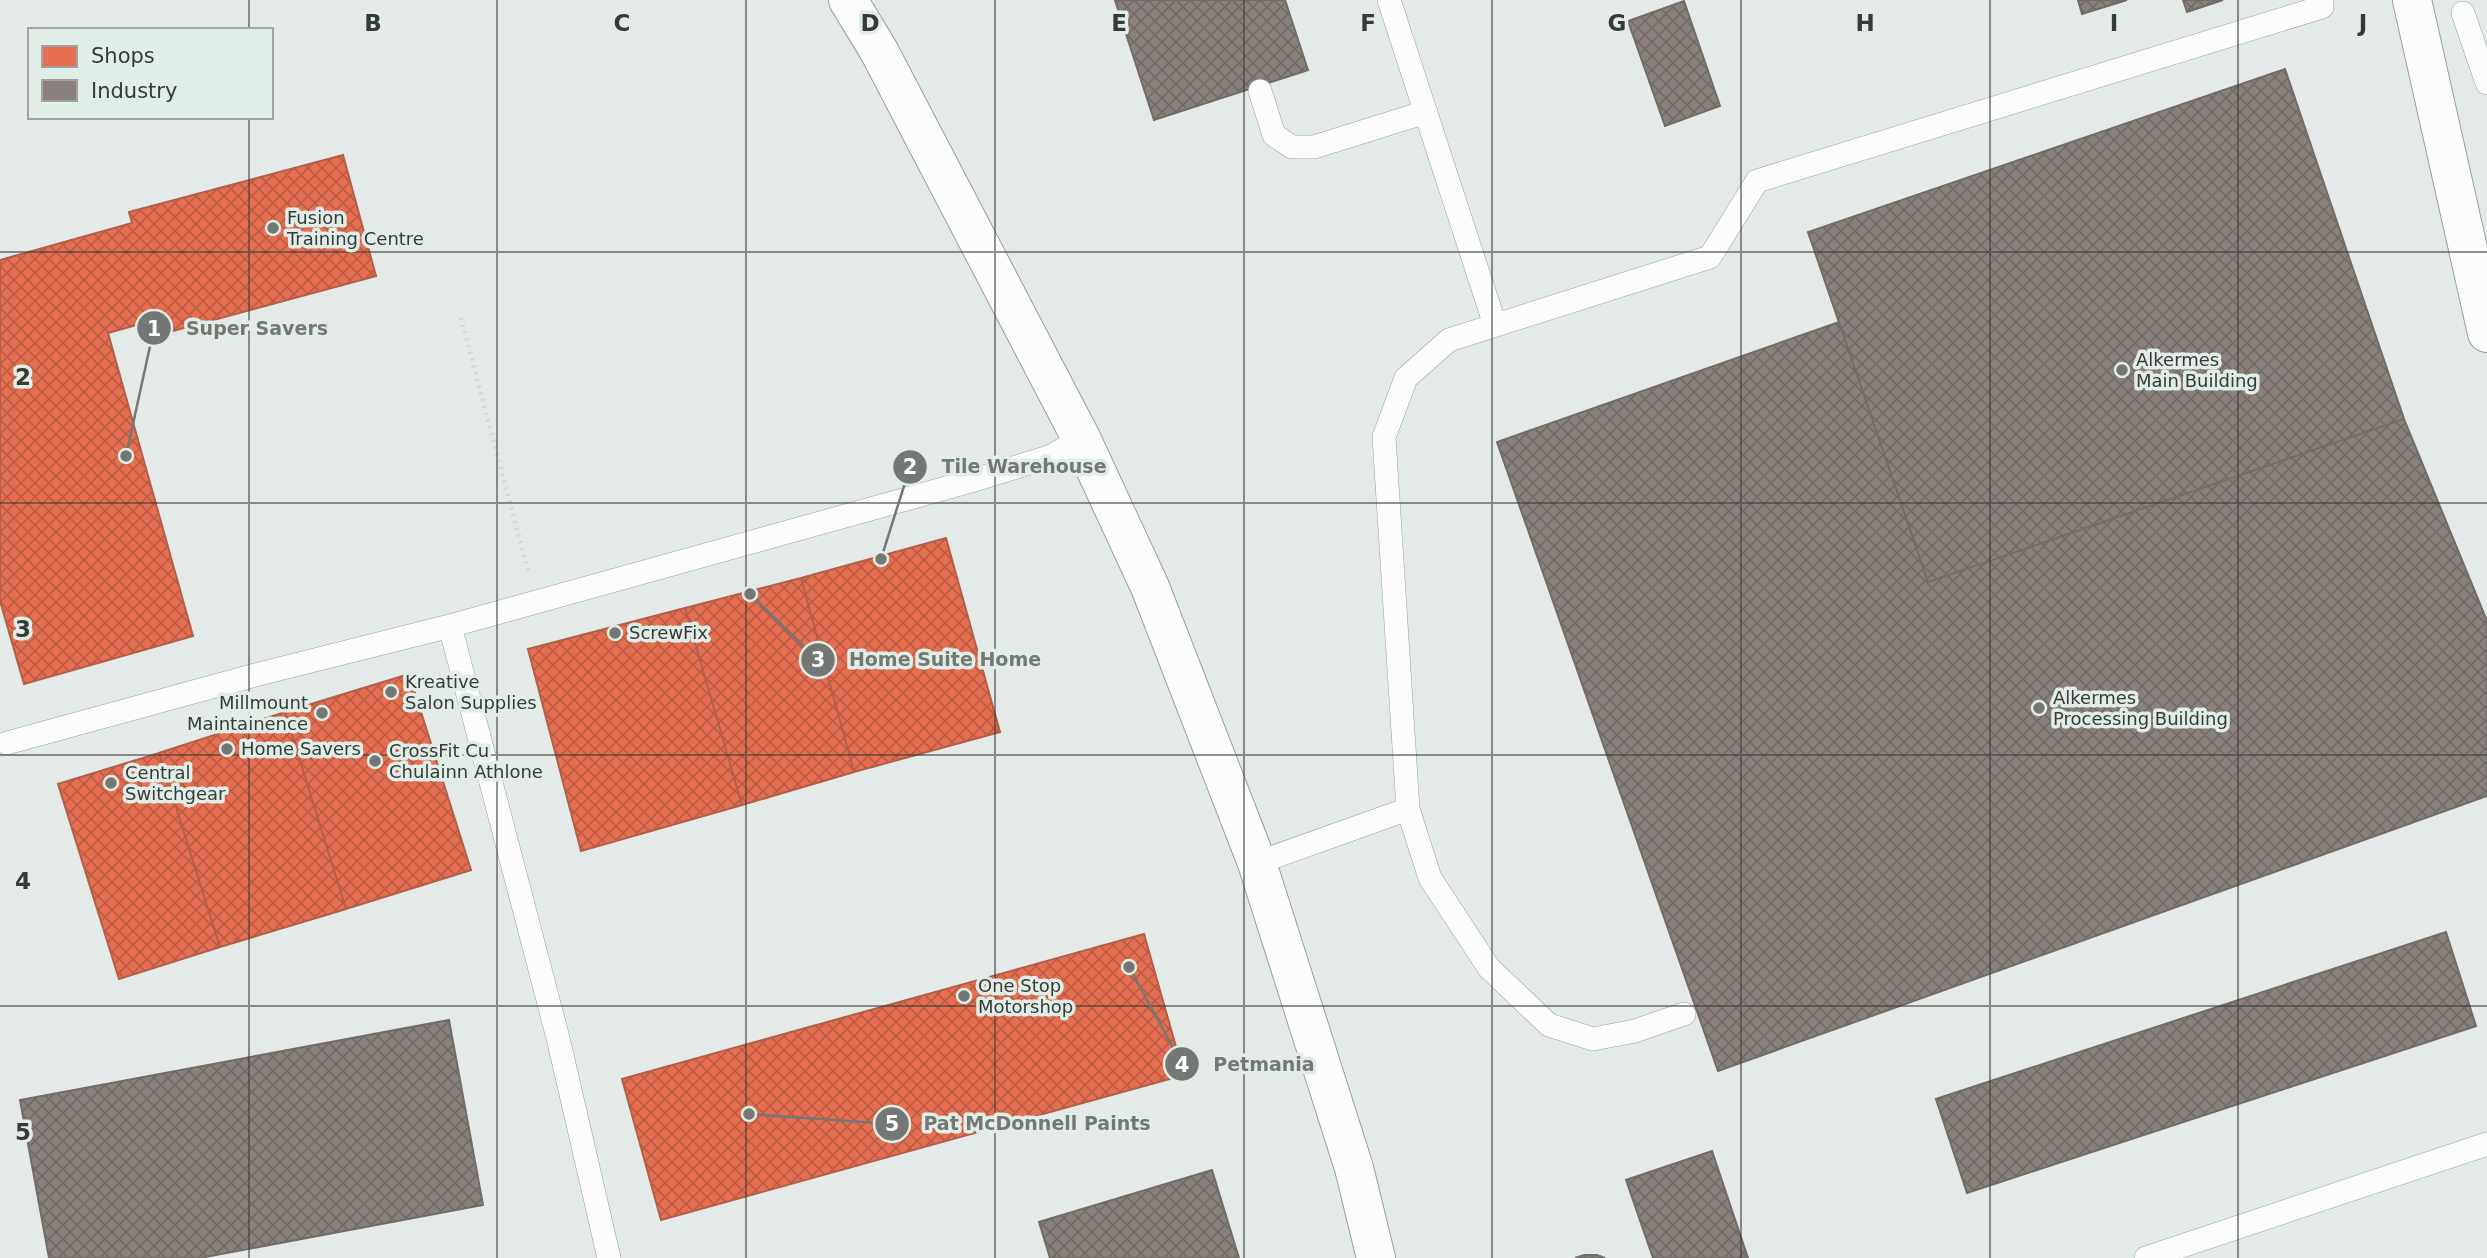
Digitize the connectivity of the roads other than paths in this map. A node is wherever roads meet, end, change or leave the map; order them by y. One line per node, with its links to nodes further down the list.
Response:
1 (848, 0): 11 (main road)
2 (1389, 0): 8 (lane)
3 (2322, 0): 9 (lane)
4 (2412, 0): 10 (main road)
5 (2463, 13): 6 (lane)
6 (2487, 83)
7 (1260, 91): 8 (lane)
8 (1426, 112): 9 (lane)
9 (1495, 325): 14 (lane)
10 (2487, 333)
11 (1081, 438): 12 (lane); 15 (main road)
12 (450, 626): 13 (lane); 18 (lane)
13 (7, 743)
14 (1408, 809): 15 (lane); 16 (lane)
15 (1257, 863): 19 (main road)
16 (1684, 1014)
17 (2487, 1144): 20 (lane)
18 (608, 1258)
19 (1376, 1258)
20 (2146, 1258)

